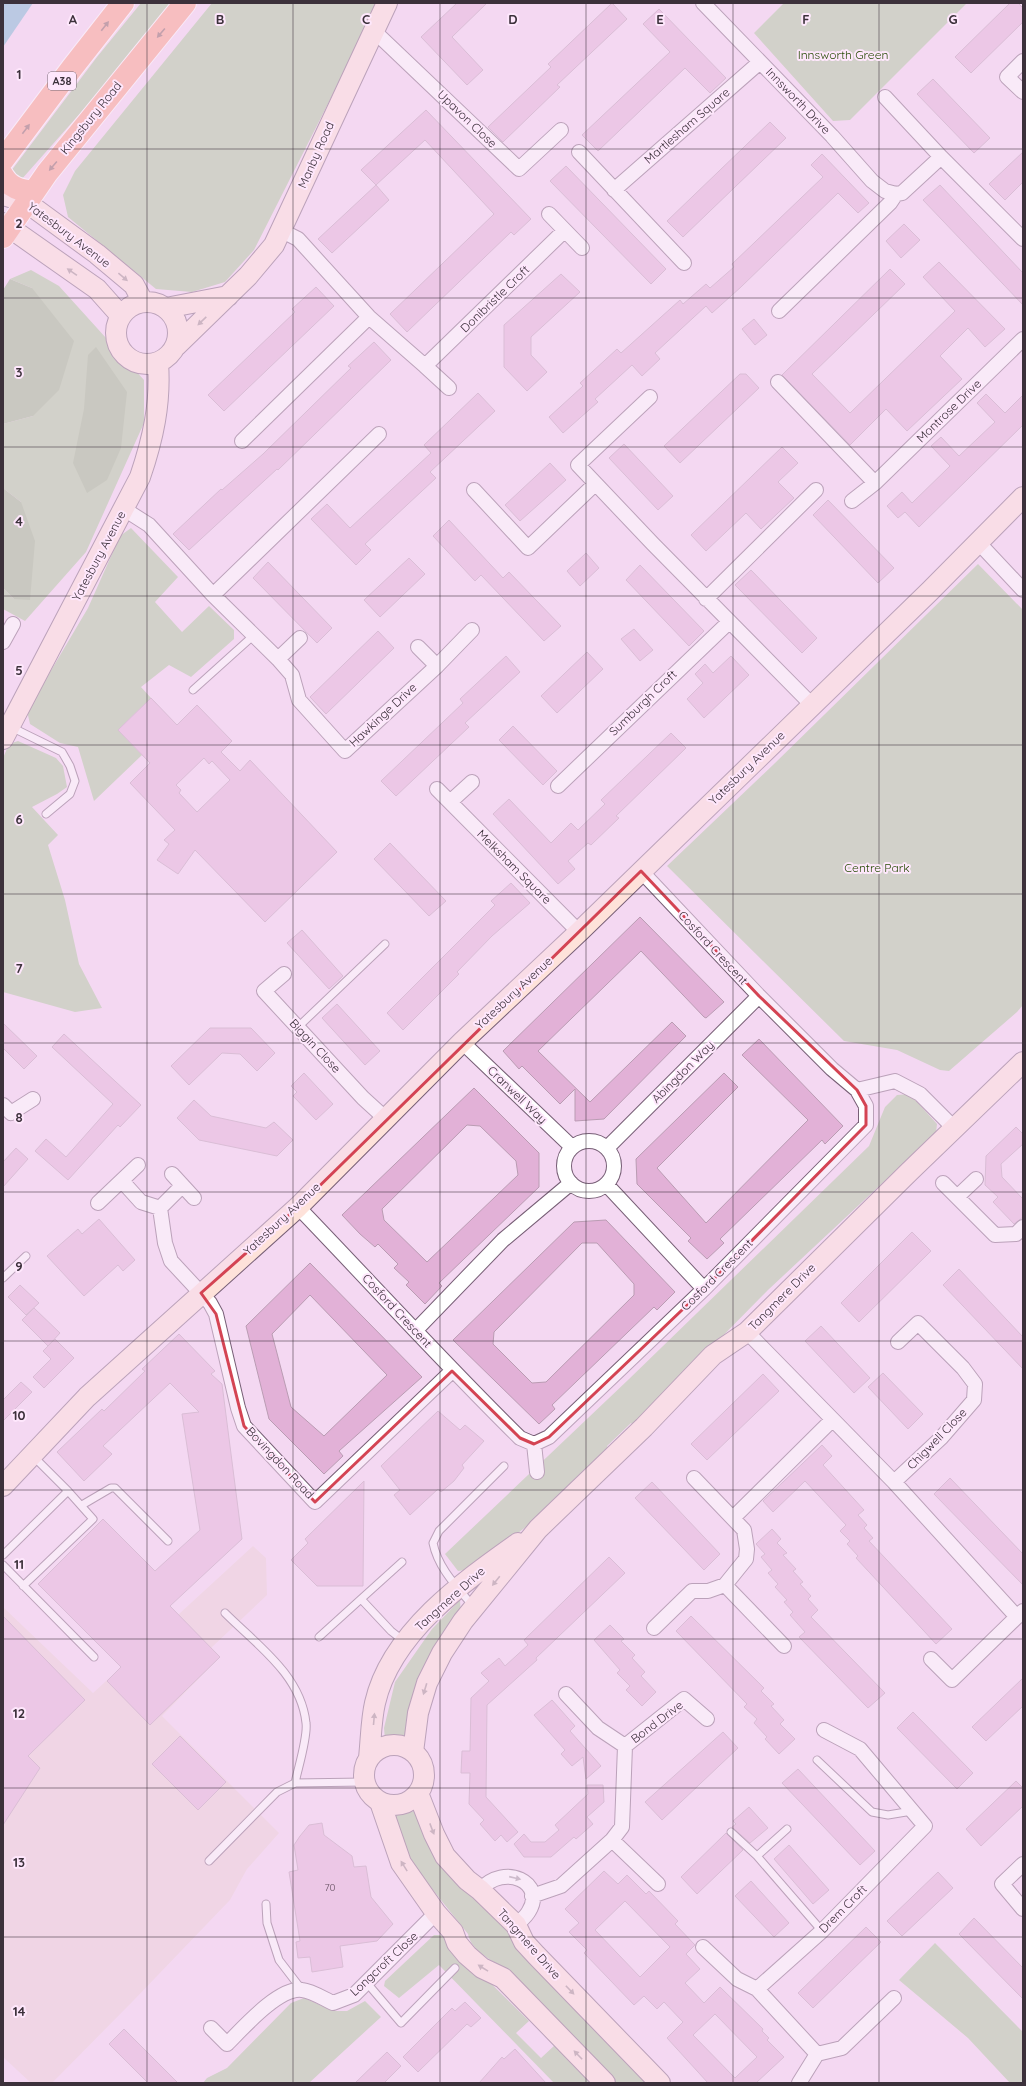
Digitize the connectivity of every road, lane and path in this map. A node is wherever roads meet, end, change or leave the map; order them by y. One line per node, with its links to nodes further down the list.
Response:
1 (123, 3): 13 (highway, A38, one-way to 1)
2 (185, 3): 18 (highway, Kingsbury Road, one-way to 18)
3 (387, 3): 5 (street, Manby Road)
4 (704, 3): 7 (street, Innsworth Drive)
5 (374, 30): 10 (street, Upavon Close); 21 (street, Manby Road)
6 (1023, 61): 8 (street)
7 (760, 62): 15 (street, Martlesham Square); 16 (street, Innsworth Drive)
8 (1023, 92)
9 (885, 97): 12 (street)
10 (561, 130)
11 (579, 152): 15 (street)
12 (941, 157): 16 (street); 23 (street)
13 (3, 161)
14 (3, 176): 18 (highway)
15 (614, 190): 25 (street)
16 (896, 194): 29 (street)
17 (3, 195): 18 (street, Yatesbury Avenue)
18 (29, 197): 20 (highway, Kingsbury Road); 27 (street, Yatesbury Avenue, one-way to 27)
19 (549, 214): 22 (street)
20 (5, 230): 30 (street, one-way to 20)
21 (282, 231): 26 (street, Manby Road); 31 (street)
22 (564, 231): 24 (street); 35 (street, Donibristle Croft)
23 (1023, 239)
24 (582, 248)
25 (684, 263)
26 (228, 296): 28 (street); 33 (street, Manby Road, one-way to 33)
27 (143, 302): 28 (street); 30 (street)
28 (166, 308): 33 (street)
29 (779, 311)
30 (121, 316): 34 (street)
31 (369, 316): 35 (street); 40 (street)
32 (1023, 339): 41 (street, Montrose Drive)
33 (176, 346): 34 (street)
34 (158, 363): 47 (street, Yatesbury Avenue)
35 (425, 366): 37 (street)
36 (778, 382): 41 (street)
37 (449, 388)
38 (650, 397): 42 (street)
39 (378, 434): 50 (street)
40 (242, 440)
41 (875, 483): 46 (street, Montrose Drive)
42 (595, 484): 43 (street); 51 (street)
43 (474, 490)
44 (816, 490): 51 (street)
45 (1023, 497): 48 (street, Yatesbury Avenue)
46 (852, 501)
47 (124, 509): 50 (street, Hawkinge Drive); 63 (street, Yatesbury Avenue)
48 (977, 542): 49 (street); 62 (street, Yatesbury Avenue)
49 (1023, 590)
50 (213, 595): 55 (street, Hawkinge Drive)
51 (706, 599): 52 (street)
52 (729, 622): 62 (street); 65 (street, Sumburgh Croft)
53 (13, 624): 57 (street)
54 (472, 630): 60 (street, Hawkinge Drive)
55 (254, 635): 59 (street, Hawkinge Drive); 61 (lane)
56 (300, 638): 59 (street)
57 (3, 642)
58 (418, 647): 60 (street)
59 (278, 659): 60 (street, Hawkinge Drive)
60 (437, 666)
61 (193, 690)
62 (812, 705): 69 (street, Yatesbury Avenue)
63 (5, 735): 68 (lane)
64 (472, 782): 67 (street)
65 (558, 786)
66 (437, 789): 67 (street, Melksham Square)
67 (450, 802): 70 (street, Melksham Square)
68 (46, 814)
69 (641, 871): 70 (street, Yatesbury Avenue); 73 (street, Cosford Crescent)
70 (579, 932): 75 (street, Yatesbury Avenue)
71 (386, 944): 74 (lane)
72 (284, 974): 74 (street, Biggin Close)
73 (759, 996): 77 (street, Cosford Crescent); 83 (street, Abingdon Way)
74 (298, 1028): 80 (street, Biggin Close)
75 (462, 1042): 80 (street, Yatesbury Avenue); 82 (street, Cranwell Way)
76 (1023, 1062): 81 (street, Tangmere Drive)
77 (857, 1090): 81 (street); 100 (street, Cosford Crescent)
78 (33, 1099): 79 (street)
79 (3, 1105)
80 (386, 1119): 95 (street, Yatesbury Avenue)
81 (954, 1128): 103 (street, Tangmere Drive)
82 (572, 1147): 83 (street); 89 (street)
83 (608, 1148): 90 (street)
84 (138, 1165): 87 (street)
85 (172, 1174): 91 (street)
86 (976, 1180): 92 (street)
87 (122, 1181): 94 (street); 96 (street)
88 (943, 1183): 92 (street)
89 (571, 1184): 90 (street); 102 (street)
90 (606, 1184): 100 (street)
91 (182, 1186): 93 (street); 96 (street)
92 (957, 1196): 97 (street)
93 (194, 1198)
94 (98, 1203)
95 (298, 1207): 101 (street, Yatesbury Avenue); 102 (street, Cosford Crescent)
96 (160, 1208): 101 (street)
97 (1023, 1227)
98 (26, 1256): 99 (lane)
99 (3, 1278)
100 (704, 1289): 107 (street, Cosford Crescent)
101 (201, 1293): 105 (street, Bovingdon Road); 108 (street, Yatesbury Avenue)
102 (416, 1330): 105 (street, Cosford Crescent)
103 (747, 1332): 106 (street); 117 (street, Tangmere Drive)
104 (898, 1342): 112 (street, Chigwell Close)
105 (452, 1371): 107 (street, Cosford Crescent)
106 (832, 1420): 112 (street); 116 (street)
107 (534, 1444): 110 (street)
108 (33, 1456): 113 (street, Yatesbury Avenue); 114 (lane)
109 (504, 1466): 124 (lane)
110 (537, 1472)
111 (694, 1478): 116 (street)
112 (894, 1482): 128 (street)
113 (3, 1486)
114 (68, 1491): 115 (lane); 119 (lane)
115 (82, 1505): 118 (lane); 123 (lane)
116 (733, 1518): 122 (street)
117 (538, 1529): 124 (street, Tangmere Drive); 126 (street, Tangmere Drive, one-way to 126)
118 (168, 1541)
119 (3, 1555)
120 (402, 1562): 125 (lane)
121 (3, 1565): 123 (lane)
122 (725, 1585): 129 (street); 132 (street)
123 (23, 1586): 133 (lane)
124 (459, 1588): 126 (lane); 131 (street, Tangmere Drive)
125 (361, 1599): 130 (lane); 131 (lane)
126 (475, 1607): 139 (street, Tangmere Drive, one-way to 139)
127 (225, 1613): 143 (lane)
128 (1020, 1614): 134 (street)
129 (654, 1628)
130 (319, 1637)
131 (405, 1642): 140 (street, Tangmere Drive, one-way to 131)
132 (784, 1646)
133 (94, 1658)
134 (931, 1659)
135 (566, 1694): 138 (street, Bond Drive)
136 (707, 1719): 138 (street, Bond Drive)
137 (824, 1730): 146 (street)
138 (625, 1746): 149 (street, Bond Drive)
139 (413, 1752): 140 (street); 144 (street)
140 (369, 1758): 142 (street)
141 (816, 1760): 146 (lane)
142 (364, 1782): 143 (lane); 145 (street)
143 (295, 1783): 151 (lane)
144 (418, 1793): 145 (street); 154 (street, Tangmere Drive, one-way to 154)
145 (380, 1802): 158 (street, one-way to 145)
146 (912, 1811): 160 (street, Drem Croft)
147 (787, 1829): 150 (lane)
148 (731, 1832): 150 (lane)
149 (612, 1840): 153 (street); 155 (street, Bond Drive)
150 (757, 1856): 160 (lane)
151 (209, 1861)
152 (1023, 1864): 157 (street)
153 (658, 1884)
154 (480, 1890): 155 (street, one-way to 155); 159 (street, Tangmere Drive)
155 (532, 1896): 159 (street)
156 (266, 1904): 165 (lane)
157 (1023, 1909)
158 (436, 1913): 163 (street, Longcroft Close); 169 (street, one-way to 158)
159 (516, 1926): 170 (street, Tangmere Drive, one-way to 170)
160 (822, 1931): 164 (street, Drem Croft)
161 (703, 1947): 164 (street)
162 (455, 1968): 163 (lane)
163 (367, 1983): 165 (street, Longcroft Close)
164 (757, 1989): 168 (street)
165 (302, 1990): 167 (street)
166 (894, 1998): 168 (street)
167 (211, 2028)
168 (817, 2054): 171 (street)
169 (605, 2083)
170 (660, 2083)
171 (799, 2083)

